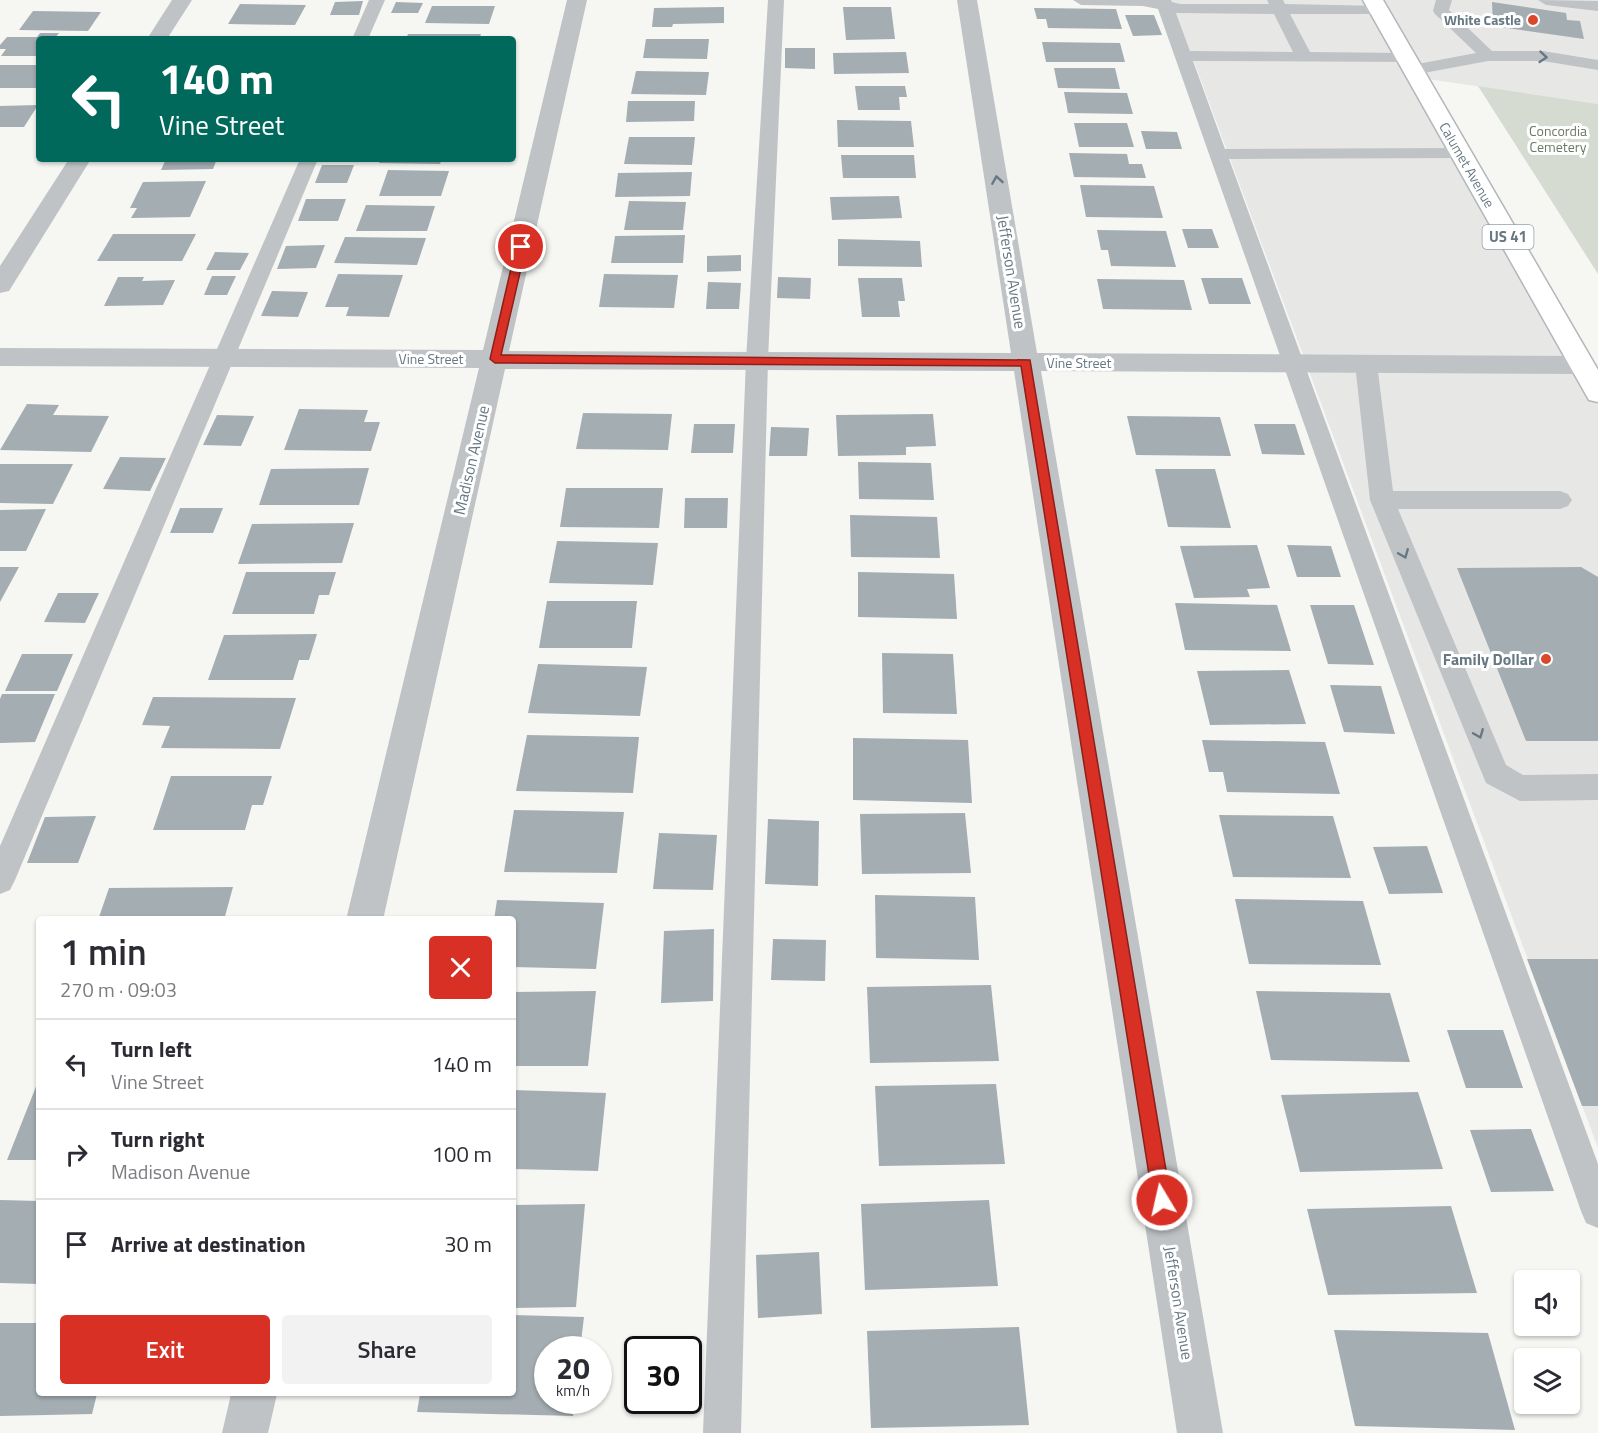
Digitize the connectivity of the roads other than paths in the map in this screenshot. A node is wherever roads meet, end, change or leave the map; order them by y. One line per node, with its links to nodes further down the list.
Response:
1 (182, 0): 13 (street)
2 (377, 0): 14 (lane)
3 (577, 0): 27 (street, Madison Avenue)
4 (776, 0): 28 (lane)
5 (968, 0): 29 (street, Jefferson Avenue, one-way to 5)
6 (1081, 0): 9 (lane)
7 (1444, 0): 16 (lane)
8 (1546, 0): 12 (lane)
9 (1164, 2): 10 (lane); 15 (lane)
10 (1277, 4): 11 (lane); 17 (lane)
11 (1376, 4): 18 (main road, Calumet Avenue / US 41)
12 (1598, 6)
13 (159, 36)
14 (361, 36)
15 (1184, 56): 17 (lane); 21 (lane)
16 (1488, 56): 18 (lane); 19 (lane, one-way to 19)
17 (1304, 57): 18 (lane)
18 (1409, 64): 20 (main road, Calumet Avenue / US 41)
19 (1598, 65)
20 (1460, 153): 21 (lane); 32 (main road, Calumet Avenue / US 41)
21 (1219, 154): 30 (lane)
22 (78, 162): 24 (street)
23 (308, 162): 26 (lane)
24 (0, 285)
25 (0, 357): 26 (street, Vine Street)
26 (224, 358): 27 (street, Vine Street); 37 (lane)
27 (495, 359): 28 (street, Vine Street); 38 (street, Madison Avenue)
28 (757, 360): 29 (street, Vine Street); 42 (lane)
29 (1026, 362): 30 (street, Vine Street); 43 (street, Jefferson Avenue)
30 (1294, 364): 31 (street, Vine Street); 39 (lane)
31 (1366, 364): 32 (street, Vine Street); 34 (lane)
32 (1582, 365): 33 (main road, Calumet Avenue / US 41)
33 (1598, 393)
34 (1382, 500): 35 (lane); 36 (lane, one-way to 36)
35 (1560, 500)
36 (1598, 787)
37 (0, 880)
38 (365, 916)
39 (1598, 1211)
40 (254, 1396): 41 (street)
41 (245, 1433)
42 (722, 1433)
43 (1200, 1433)

